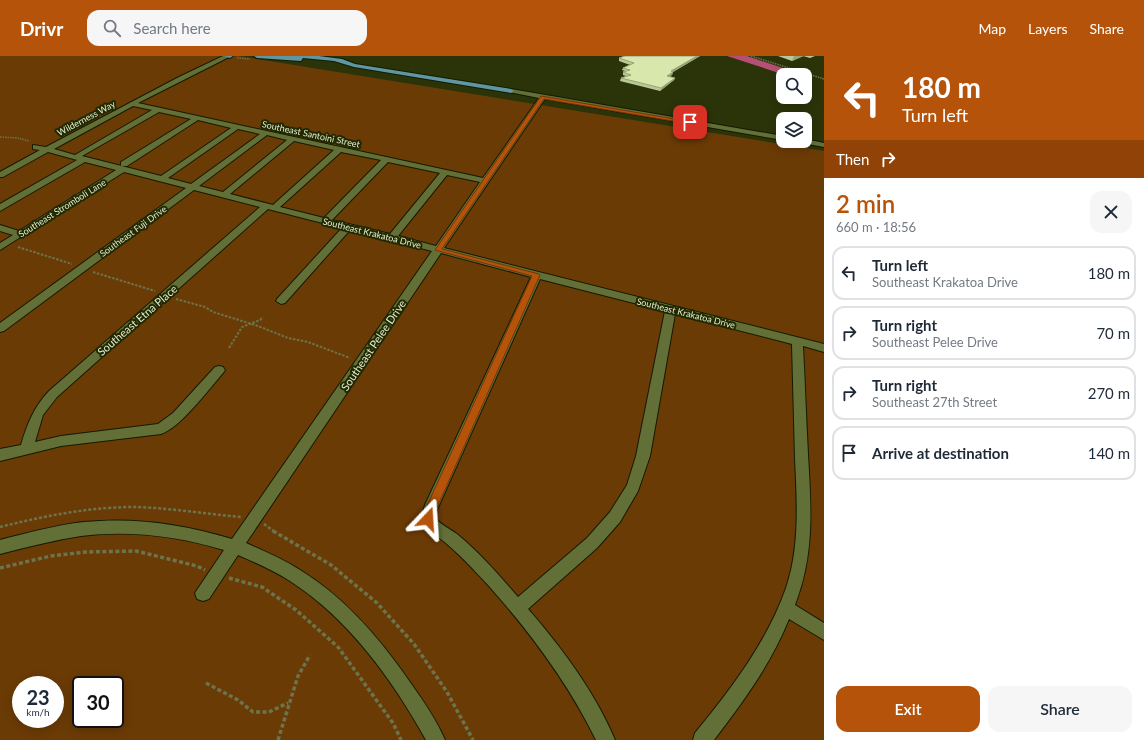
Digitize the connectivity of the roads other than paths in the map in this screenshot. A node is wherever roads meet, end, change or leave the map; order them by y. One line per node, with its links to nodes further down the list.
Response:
1 (214, 56): 6 (street, Wilderness Way)
2 (228, 56): 6 (street, Wilderness Way)
3 (257, 56): 5 (main road)
4 (294, 56): 5 (main road)
5 (354, 65): 7 (main road)
6 (181, 78): 9 (street, Wilderness Way)
7 (511, 92): 8 (street)
8 (543, 97): 14 (street); 27 (street, Southeast Pelee Drive)
9 (132, 104): 10 (street, Southeast Santoini Street); 19 (street, Wilderness Way)
10 (158, 110): 11 (street, Southeast Santoini Street); 21 (street)
11 (197, 118): 12 (street, Southeast Santoini Street); 23 (street, Southeast Stromboli Lane)
12 (237, 127): 13 (street, Southeast Santoini Street); 26 (street)
13 (266, 133): 15 (street, Southeast Santoini Street); 28 (street, Southeast Fuji Drive)
14 (776, 137)
15 (293, 139): 20 (street, Southeast Santoini Street); 29 (street)
16 (812, 143): 17 (street)
17 (824, 145)
18 (36, 146): 19 (street, Southeast Krakatoa Drive)
19 (48, 149): 21 (street, Southeast Krakatoa Drive); 25 (street, Wilderness Way)
20 (339, 149): 22 (street, Southeast Santoini Street); 30 (street, Southeast Etna Place)
21 (80, 158): 23 (street, Southeast Krakatoa Drive); 31 (street)
22 (387, 159): 24 (street, Southeast Santoini Street); 32 (street)
23 (124, 166): 26 (street, Southeast Krakatoa Drive); 35 (street, Southeast Stromboli Lane)
24 (445, 172): 27 (street, Southeast Santoini Street); 36 (street)
25 (0, 175)
26 (162, 179): 28 (street, Southeast Krakatoa Drive)
27 (486, 181): 38 (street, Southeast Pelee Drive)
28 (193, 187): 29 (street, Southeast Krakatoa Drive); 42 (street, Southeast Fuji Drive)
29 (224, 195): 30 (street, Southeast Krakatoa Drive)
30 (270, 207): 32 (street, Southeast Krakatoa Drive); 46 (street, Southeast Etna Place)
31 (0, 208)
32 (326, 221): 33 (street, Southeast Krakatoa Drive)
33 (348, 227): 36 (street, Southeast Krakatoa Drive); 40 (street)
34 (0, 228): 35 (street)
35 (20, 234): 37 (street, Southeast Stromboli Lane)
36 (392, 238): 38 (street, Southeast Krakatoa Drive)
37 (3, 245)
38 (438, 250): 39 (street, Southeast Krakatoa Drive); 48 (street, Southeast Pelee Drive)
39 (536, 275): 41 (street, Southeast Krakatoa Drive); 51 (street)
40 (281, 300)
41 (671, 309): 43 (street, Southeast Krakatoa Drive); 51 (street)
42 (0, 328)
43 (797, 341): 44 (street, Southeast Krakatoa Drive); 52 (street)
44 (824, 348)
45 (219, 370): 46 (street)
46 (27, 448): 47 (street)
47 (0, 455)
48 (236, 546): 49 (street); 50 (street, Southeast Pelee Drive); 54 (street)
49 (0, 547)
50 (203, 593)
51 (517, 608): 55 (street)
52 (785, 608): 53 (street); 56 (street)
53 (824, 632)
54 (436, 740)
55 (606, 740)
56 (702, 740)

